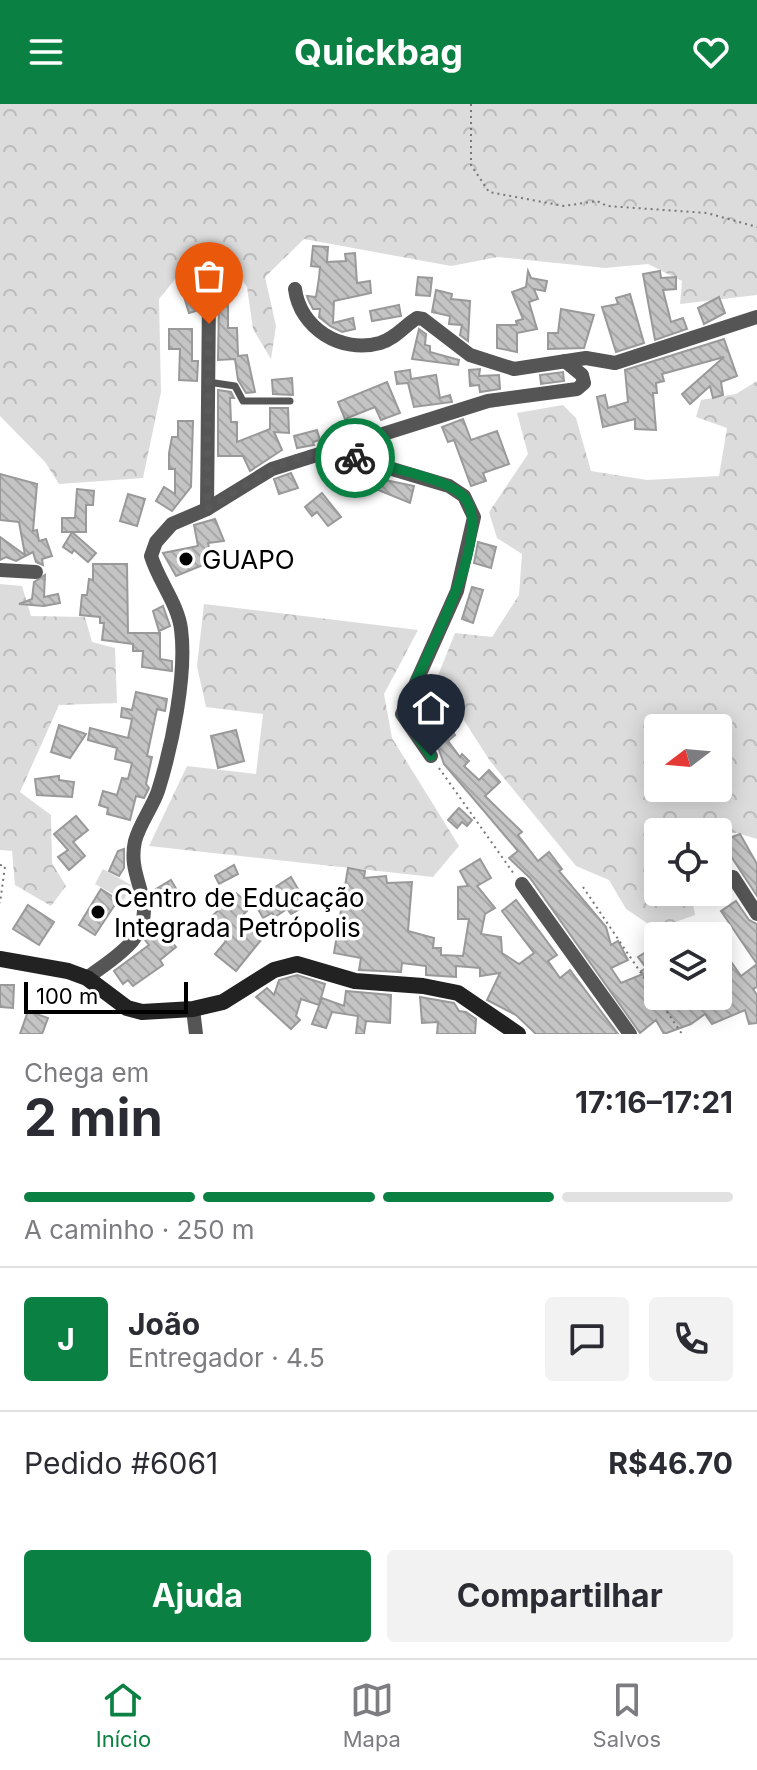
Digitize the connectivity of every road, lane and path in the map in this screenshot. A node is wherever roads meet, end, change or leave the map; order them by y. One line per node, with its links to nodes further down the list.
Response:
1 (471, 104): 2 (path)
2 (757, 227)
3 (295, 289): 6 (street)
4 (209, 295): 7 (street)
5 (757, 317): 6 (street)
6 (565, 361): 9 (street)
7 (208, 382): 8 (lane); 10 (street)
8 (290, 401)
9 (331, 451): 10 (street); 13 (street)
10 (207, 509): 21 (street)
11 (0, 570): 12 (street)
12 (36, 572)
13 (431, 756): 16 (path)
14 (0, 865): 18 (path)
15 (733, 877): 19 (street)
16 (522, 884): 25 (street)
17 (583, 887): 26 (path)
18 (0, 903)
19 (757, 914)
20 (0, 959): 21 (main road)
21 (87, 978): 22 (main road)
22 (193, 1009): 23 (street); 24 (main road)
23 (196, 1034)
24 (518, 1034)
25 (630, 1034)
26 (682, 1034)

